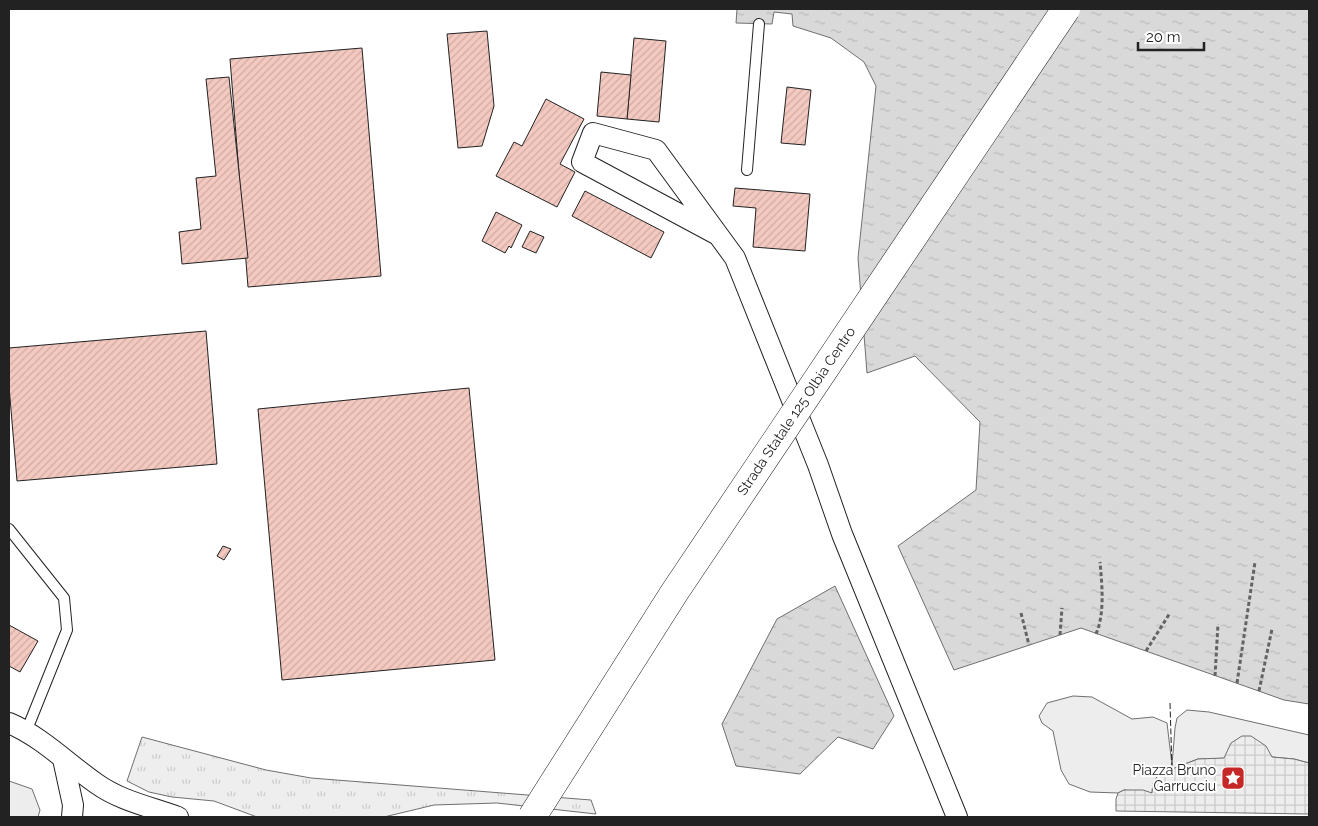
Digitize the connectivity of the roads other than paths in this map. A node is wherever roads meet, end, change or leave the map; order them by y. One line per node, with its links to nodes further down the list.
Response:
1 (1066, 9): 10 (main road, Strada Statale 125 Olbia Centro, bridge)
2 (759, 24): 3 (lane)
3 (747, 170)
4 (718, 235): 4 (street); 11 (street)
5 (9, 528): 6 (lane)
6 (14, 727): 7 (street)
7 (63, 759): 8 (street); 9 (street)
8 (72, 817)
9 (178, 817)
10 (532, 817)
11 (956, 817)

